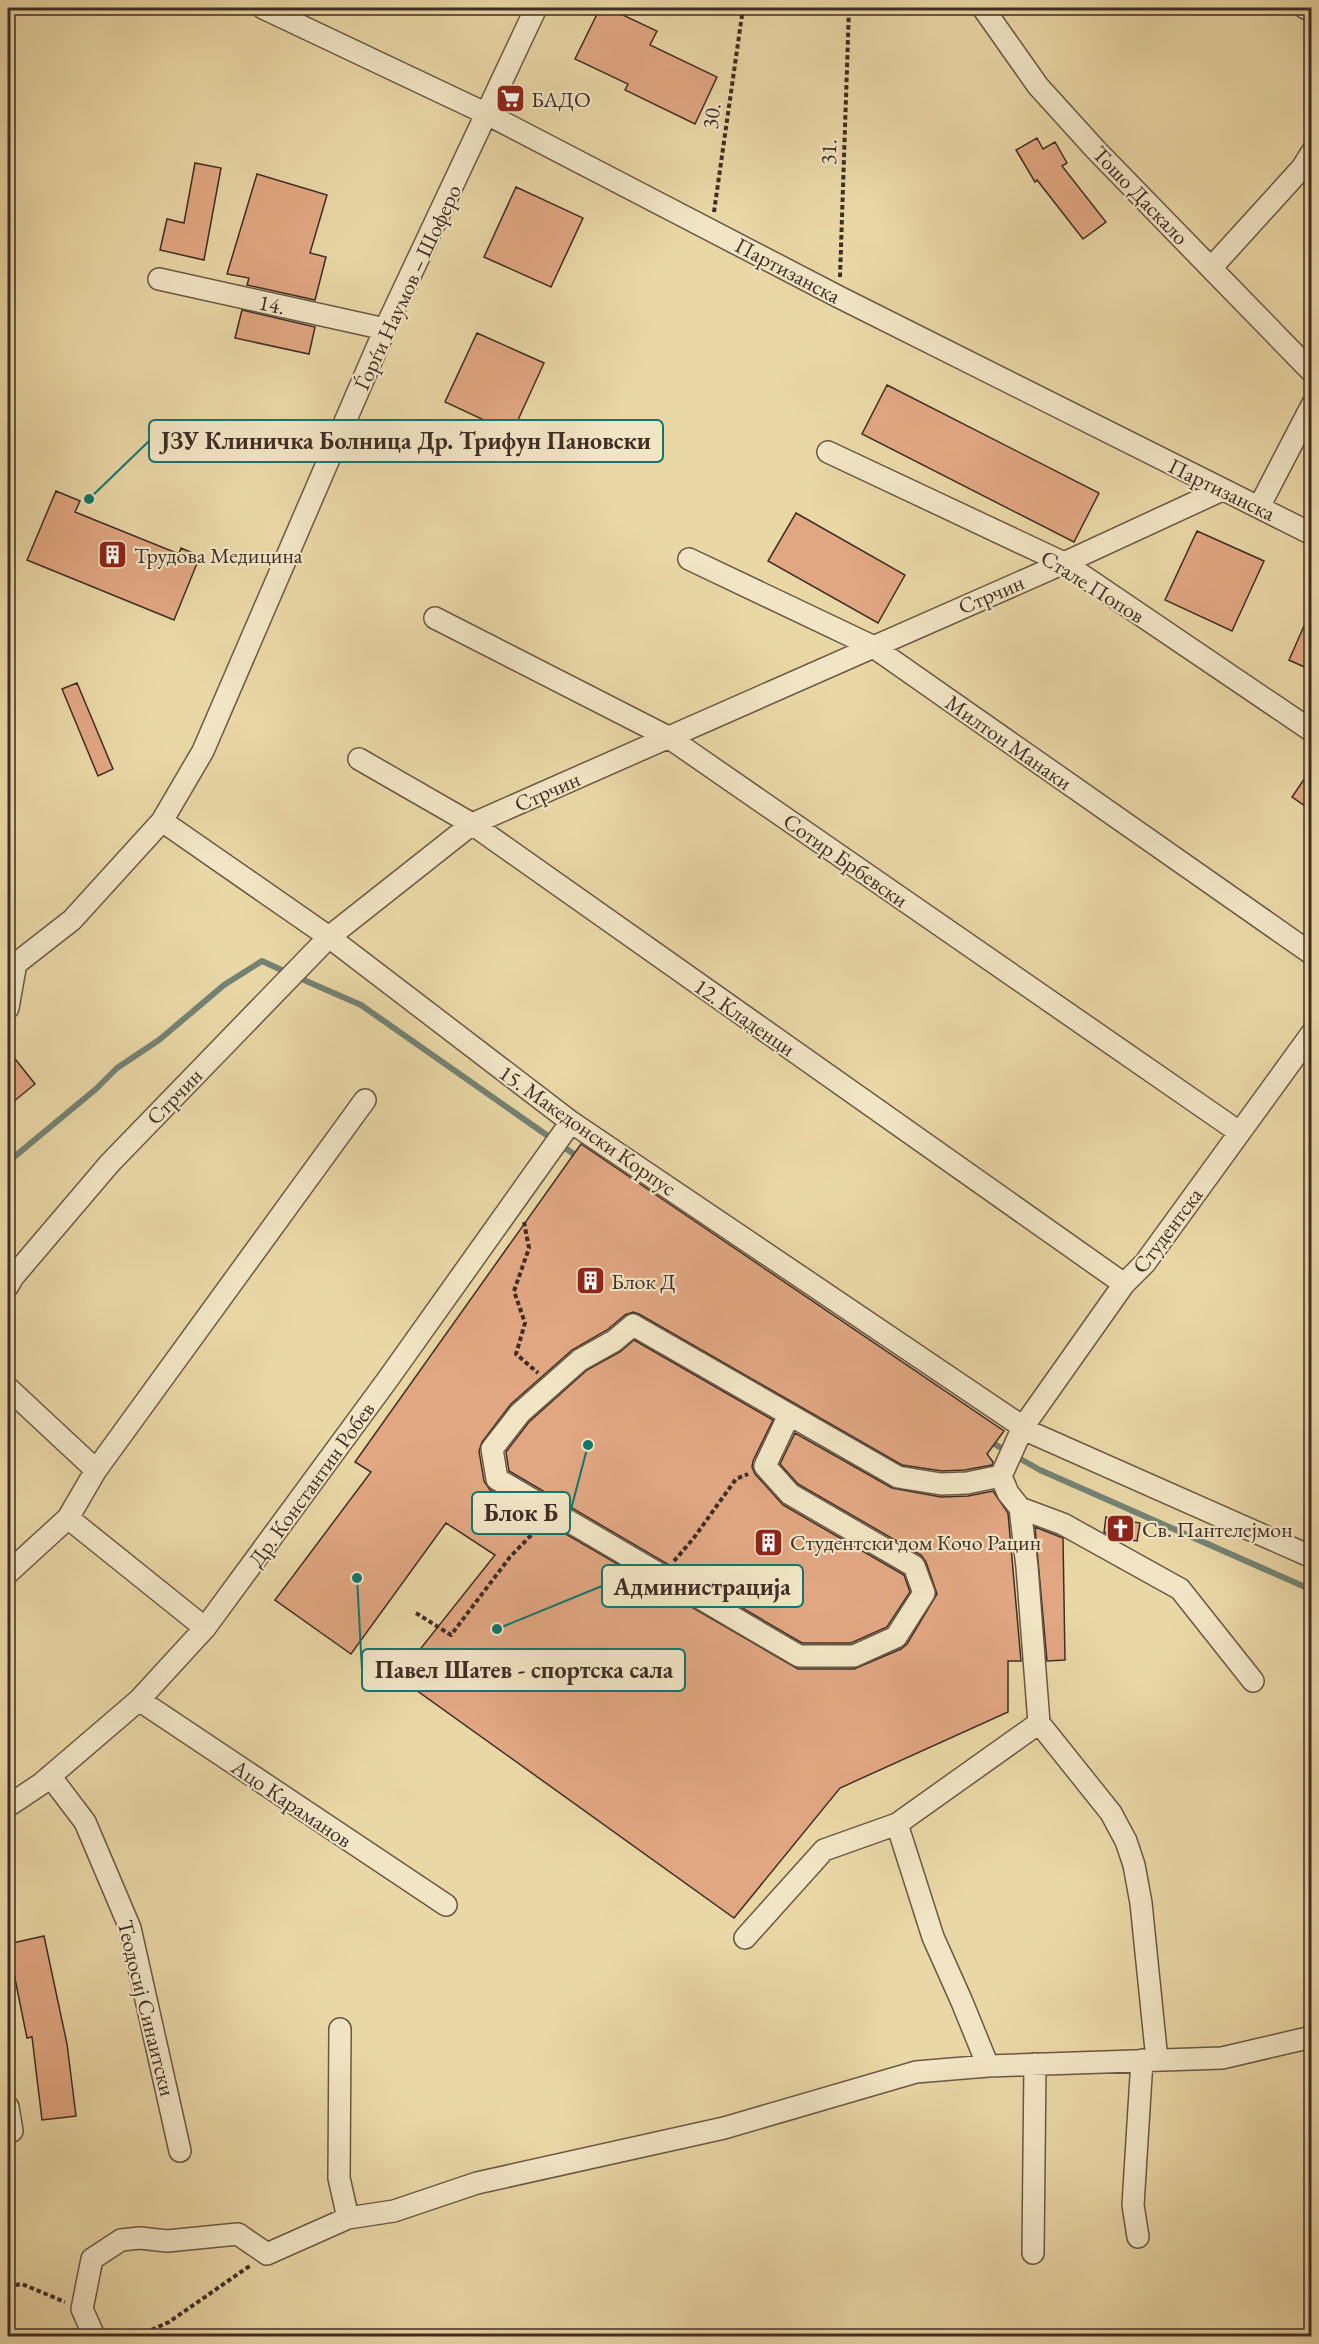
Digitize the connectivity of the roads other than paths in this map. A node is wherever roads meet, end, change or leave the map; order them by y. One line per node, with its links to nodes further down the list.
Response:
1 (263, 8): 6 (street, Партизанска)
2 (536, 8): 6 (street)
3 (983, 8): 8 (street, Тошо Даскало)
4 (1305, 8): 5 (street)
5 (1311, 10)
6 (487, 114): 10 (street, Ѓорѓи Наумов – Шоферо); 14 (street, Партизанска)
7 (1311, 152): 8 (street)
8 (1212, 267): 11 (street, Тошо Даскало)
9 (159, 279): 10 (street, 14.)
10 (386, 329): 24 (street, Ѓорѓи Наумов – Шоферо)
11 (1311, 372)
12 (1311, 405): 15 (street)
13 (828, 452): 18 (street, Стале Попов)
14 (1222, 490): 15 (street, Партизанска); 18 (street, Стрчин)
15 (1259, 507): 16 (street, Партизанска)
16 (1311, 534)
17 (689, 558): 20 (street, Милтон Манаки)
18 (1064, 563): 20 (street, Стрчин); 21 (street, Стале Попов)
19 (435, 618): 22 (street, Сотир Брбевски)
20 (872, 646): 22 (street, Стрчин); 27 (street, Милтон Манаки)
21 (1311, 731)
22 (668, 737): 25 (street, Стрчин); 33 (street, Сотир Брбевски)
23 (359, 759): 25 (street, 12. Кладенци)
24 (162, 821): 26 (street, 15. Македонски Корпус); 28 (street, Ѓорѓи Наумов – Шоферо)
25 (472, 824): 26 (street, Стрчин); 34 (street, 12. Кладенци)
26 (329, 937): 32 (street, 15. Македонски Корпус); 35 (street, Стрчин)
27 (1311, 954)
28 (12, 967): 29 (street)
29 (8, 1008)
30 (1311, 1034): 33 (street, Студентска)
31 (365, 1100): 39 (street)
32 (571, 1122): 38 (street, 15. Македонски Корпус); 45 (street, Др. Константин Робев)
33 (1239, 1132): 34 (street, Студентска)
34 (1124, 1284): 38 (street, Студентска)
35 (8, 1286)
36 (8, 1388): 39 (street)
37 (789, 1414): 37 (street); 40 (street)
38 (1023, 1428): 40 (street, Студентска); 43 (street)
39 (96, 1470): 42 (street)
40 (1001, 1475): 41 (street)
41 (1020, 1508): 46 (street); 48 (street)
42 (68, 1518): 44 (street); 45 (street)
43 (1311, 1557)
44 (8, 1572)
45 (205, 1628): 47 (street, Др. Константин Робев)
46 (1253, 1681)
47 (139, 1700): 49 (street, Др. Константин Робев); 52 (street, Ацо Караманов)
48 (1039, 1723): 51 (street); 56 (street)
49 (50, 1776): 50 (street, Др. Константин Робев); 61 (street, Теодосиј Синаитски)
50 (8, 1806)
51 (897, 1824): 53 (street); 58 (street)
52 (446, 1905)
53 (745, 1938)
54 (340, 2029): 62 (street)
55 (1311, 2037): 56 (street)
56 (1150, 2060): 57 (street); 63 (street)
57 (1035, 2064): 58 (street); 64 (street)
58 (988, 2066): 62 (street)
59 (8, 2107): 60 (street)
60 (12, 2131)
61 (180, 2151)
62 (348, 2218): 65 (street)
63 (1138, 2237)
64 (1033, 2253)
65 (93, 2337)

